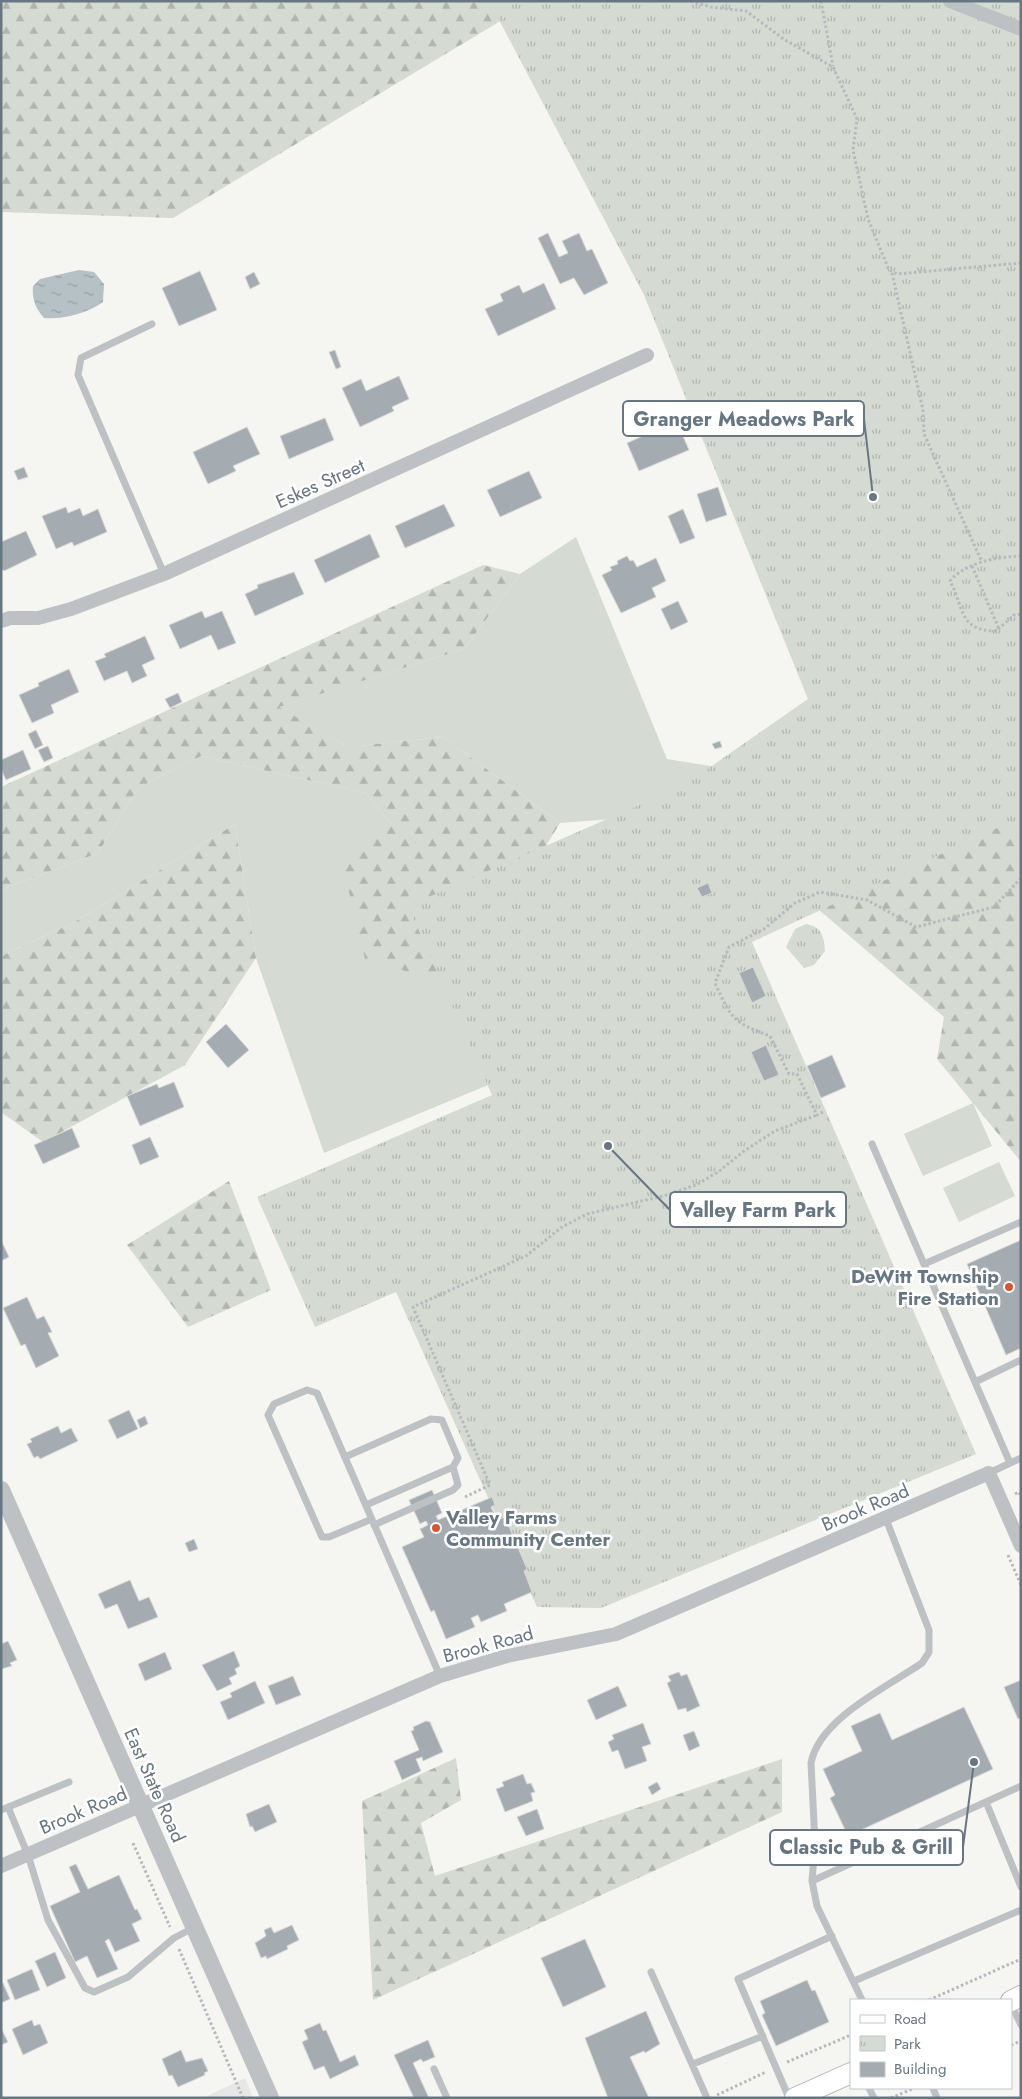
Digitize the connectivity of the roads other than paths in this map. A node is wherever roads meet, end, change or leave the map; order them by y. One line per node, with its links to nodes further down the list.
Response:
1 (950, 1): 2 (street)
2 (1021, 29)
3 (152, 324): 5 (lane)
4 (647, 356): 5 (street, Eskes Street)
5 (164, 574): 6 (street, Eskes Street)
6 (1, 621)
7 (872, 1144): 9 (lane)
8 (1021, 1222): 9 (lane)
9 (924, 1264): 11 (lane)
10 (1021, 1360): 11 (lane)
11 (975, 1382): 14 (lane)
12 (345, 1457): 15 (lane); 18 (lane); 20 (lane)
13 (1021, 1458): 14 (lane)
14 (1010, 1463): 16 (lane)
15 (453, 1467): 18 (lane); 20 (lane)
16 (989, 1473): 19 (street, Brook Road); 21 (street)
17 (1, 1490): 27 (street, East State Road)
18 (366, 1505): 20 (lane)
19 (886, 1519): 23 (street, Brook Road); 31 (lane)
20 (373, 1522): 23 (lane)
21 (1017, 1529): 22 (street)
22 (1021, 1546)
23 (440, 1676): 27 (street, Brook Road)
24 (69, 1782): 28 (lane)
25 (1021, 1786): 26 (lane)
26 (986, 1802): 31 (lane); 32 (lane)
27 (141, 1805): 29 (street, Brook Road); 34 (street, East State Road)
28 (4, 1808): 29 (lane)
29 (28, 1855): 30 (street, Brook Road); 34 (lane)
30 (1, 1866)
31 (812, 1881): 35 (lane)
32 (1021, 1887)
33 (1021, 1910): 37 (lane)
34 (196, 1927): 46 (street, East State Road)
35 (832, 1936): 37 (lane); 41 (lane)
36 (651, 1972): 42 (lane)
37 (854, 1981): 38 (lane)
38 (862, 1999)
39 (1012, 2004): 40 (lane)
40 (1021, 2025)
41 (763, 2036): 42 (lane); 45 (lane)
42 (693, 2064): 48 (lane)
43 (434, 2069): 47 (lane)
44 (850, 2073): 45 (main road)
45 (799, 2097)
46 (270, 2098)
47 (447, 2098)
48 (707, 2098)

